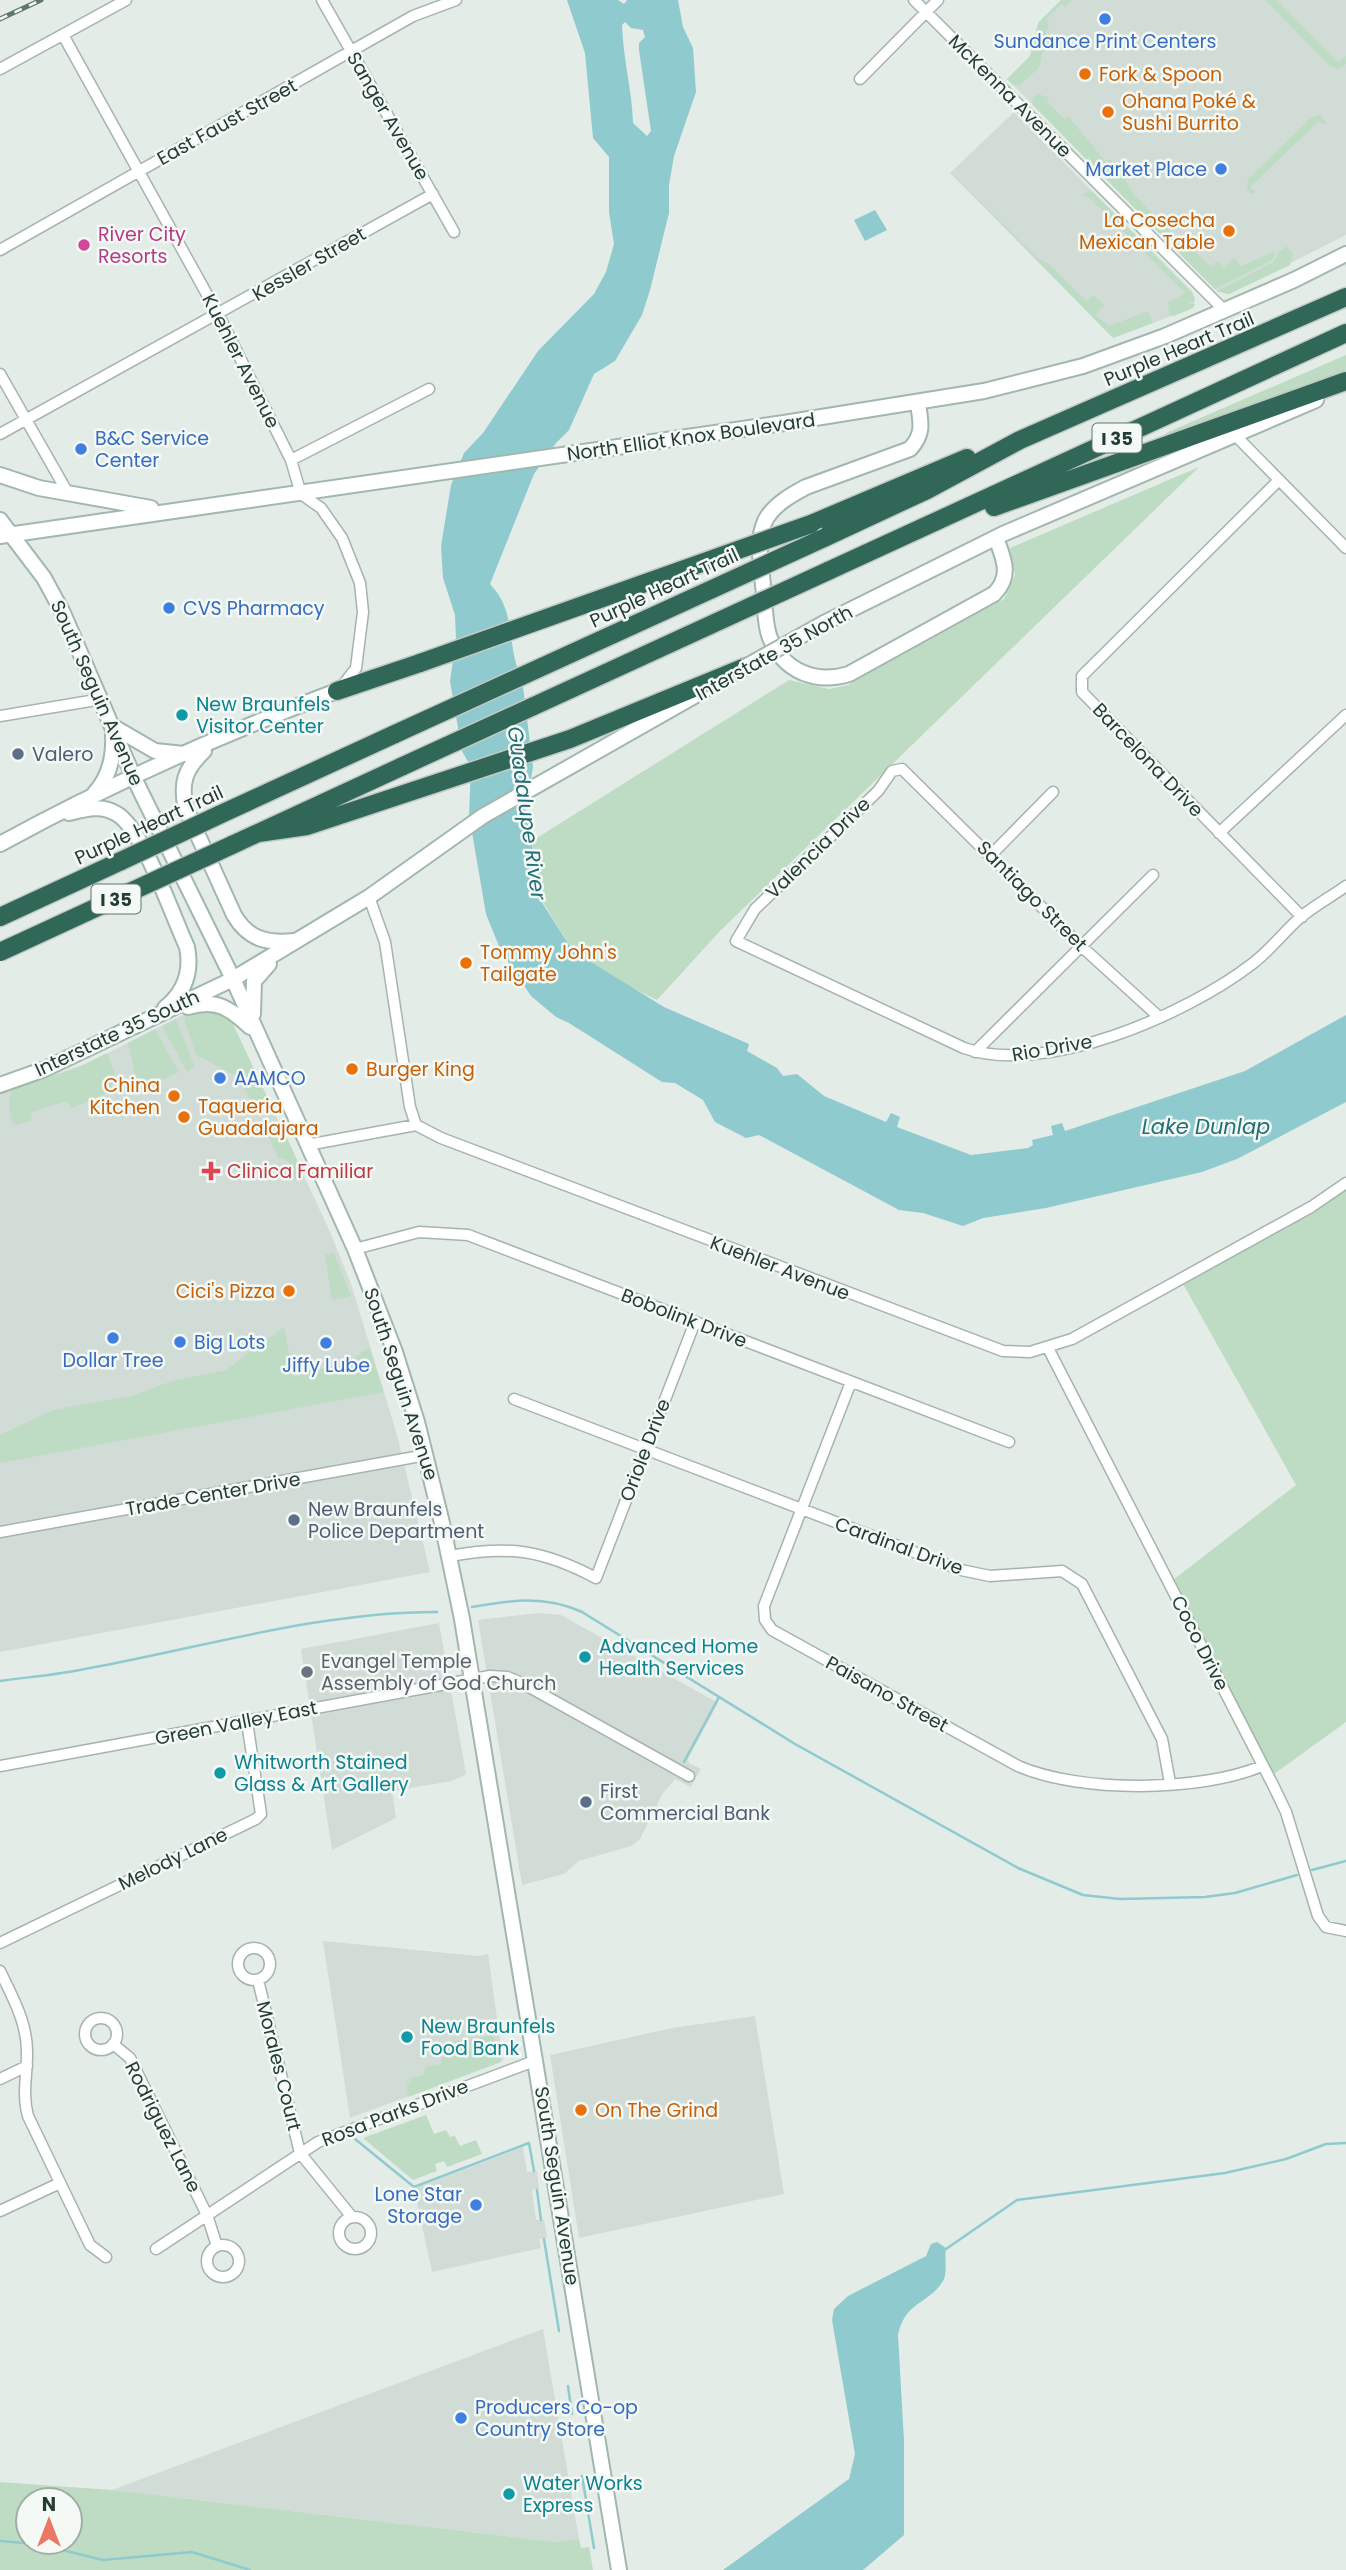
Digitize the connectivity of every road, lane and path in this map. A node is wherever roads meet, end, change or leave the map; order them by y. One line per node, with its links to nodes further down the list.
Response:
1 (126, 0): 7 (street)
2 (322, 0): 8 (street, Sanger Avenue)
3 (456, 0): 8 (street, East Faust Street)
4 (914, 0): 6 (street, McKenna Avenue)
5 (938, 0): 6 (street)
6 (926, 12): 10 (street); 18 (street, McKenna Avenue)
7 (63, 35): 9 (street); 11 (street, Kuehler Avenue)
8 (352, 51): 11 (street, East Faust Street); 12 (street, Sanger Avenue)
9 (0, 69)
10 (860, 79)
11 (138, 172): 14 (street, East Faust Street); 19 (street, Kuehler Avenue)
12 (433, 194): 13 (street, Sanger Avenue); 19 (street, Kessler Street)
13 (454, 232)
14 (0, 250)
15 (1346, 254): 18 (main road, North Elliot Knox Boulevard)
16 (1346, 287): 21 (highway)
17 (1346, 297): 21 (highway, Purple Heart Trail / I 35)
18 (1224, 311): 26 (main road, North Elliot Knox Boulevard)
19 (219, 316): 27 (street, Kessler Street); 31 (street, Kuehler Avenue)
20 (1346, 333): 40 (highway, I 35)
21 (1243, 344): 30 (highway, Purple Heart Trail / I 35)
22 (0, 374): 27 (street)
23 (1346, 381): 40 (highway)
24 (1346, 387): 29 (main road, Interstate 35 North)
25 (429, 389): 31 (street)
26 (918, 404): 34 (main road, North Elliot Knox Boulevard); 39 (main road)
27 (26, 420): 28 (street, Kessler Street); 35 (street)
28 (0, 434)
29 (1235, 435): 33 (street); 39 (main road, Interstate 35 North)
30 (1020, 440): 43 (highway, bridge); 62 (highway, Purple Heart Trail / I 35, bridge)
31 (291, 460): 34 (street, Kuehler Avenue)
32 (0, 475): 35 (main road)
33 (1278, 481): 41 (street); 56 (street, Barcelona Drive)
34 (301, 494): 36 (main road, North Elliot Knox Boulevard); 43 (street)
35 (69, 495): 36 (main road)
36 (174, 510): 38 (main road, North Elliot Knox Boulevard)
37 (0, 520): 38 (main road, South Seguin Avenue)
38 (7, 535): 44 (main road, South Seguin Avenue)
39 (996, 538): 42 (main road, Interstate 35 North, bridge)
40 (888, 543): 55 (highway, I 35, bridge)
41 (1346, 548)
42 (745, 667): 55 (highway); 61 (main road, Interstate 35 North)
43 (337, 691): 48 (main road)
44 (102, 699): 46 (street); 47 (main road, South Seguin Avenue)
45 (1346, 715): 56 (street)
46 (0, 716)
47 (112, 726): 49 (main road); 51 (main road, South Seguin Avenue); 53 (main road)
48 (215, 741): 49 (main road); 64 (main road)
49 (186, 754): 51 (main road)
50 (909, 772): 58 (street, Santiago Street); 65 (street, Valencia Drive)
51 (134, 778): 53 (main road); 68 (main road, South Seguin Avenue)
52 (1053, 792): 58 (street)
53 (92, 796): 54 (main road)
54 (51, 817): 57 (main road); 70 (main road)
55 (258, 833): 67 (highway, I 35, bridge)
56 (1219, 833): 63 (street, Barcelona Drive)
57 (0, 844)
58 (991, 855): 66 (street, Santiago Street)
59 (1153, 876): 66 (street)
60 (1346, 886): 63 (street, Rio Drive)
61 (369, 897): 64 (main road, Interstate 35 North); 74 (street)
62 (0, 916)
63 (1302, 917): 69 (street, Rio Drive)
64 (297, 941): 68 (main road, Interstate 35 North); 71 (main road)
65 (736, 941): 72 (street, Rio Drive)
66 (1081, 946): 69 (street, Santiago Street); 72 (street)
67 (0, 952)
68 (233, 979): 70 (main road, Interstate 35 South); 71 (main road, South Seguin Avenue)
69 (1158, 1016): 72 (street, Rio Drive)
70 (153, 1017): 71 (main road); 73 (main road, Interstate 35 South)
71 (255, 1032): 75 (main road, South Seguin Avenue)
72 (975, 1052)
73 (0, 1085)
74 (416, 1125): 75 (street); 79 (street, Kuehler Avenue)
75 (307, 1145): 77 (main road, South Seguin Avenue)
76 (1346, 1182): 79 (street, Kuehler Avenue)
77 (355, 1249): 78 (street, Bobolink Drive); 84 (main road, South Seguin Avenue)
78 (695, 1322): 80 (street, Bobolink Drive); 83 (street, Oriole Drive)
79 (1048, 1348): 91 (street, Coco Drive)
80 (851, 1382): 82 (street, Bobolink Drive); 85 (street, Paisano Street)
81 (514, 1399): 83 (street, Cardinal Drive)
82 (1009, 1442)
83 (646, 1450): 85 (street, Cardinal Drive); 87 (street, Oriole Drive)
84 (426, 1455): 86 (street, Trade Center Drive); 87 (main road, South Seguin Avenue)
85 (802, 1509): 93 (street, Cardinal Drive); 93 (street, Paisano Street)
86 (0, 1532)
87 (450, 1556): 88 (main road, South Seguin Avenue)
88 (472, 1679): 89 (street, Green Valley East); 92 (street, Green Valley East); 99 (main road, South Seguin Avenue)
89 (247, 1722): 90 (street, Green Valley East); 95 (street, Melody Lane)
90 (0, 1766)
91 (1262, 1766): 93 (street, Paisano Street); 94 (street, Coco Drive)
92 (689, 1776)
93 (1170, 1783)
94 (1346, 1931)
95 (0, 1943)
96 (0, 1971): 100 (street)
97 (258, 1980): 102 (street, Morales Court)
98 (113, 2045): 105 (street, Rodriguez Lane)
99 (537, 2060): 102 (street, Rosa Parks Drive); 110 (main road, South Seguin Avenue)
100 (26, 2066): 101 (street); 103 (street)
101 (0, 2079)
102 (300, 2153): 105 (street, Rosa Parks Drive); 106 (street)
103 (60, 2183): 104 (street); 109 (street)
104 (0, 2211)
105 (208, 2215): 107 (street, Rodriguez Lane); 108 (street, Rosa Parks Drive)
106 (352, 2217)
107 (217, 2246)
108 (156, 2249)
109 (106, 2257)
110 (619, 2568)

